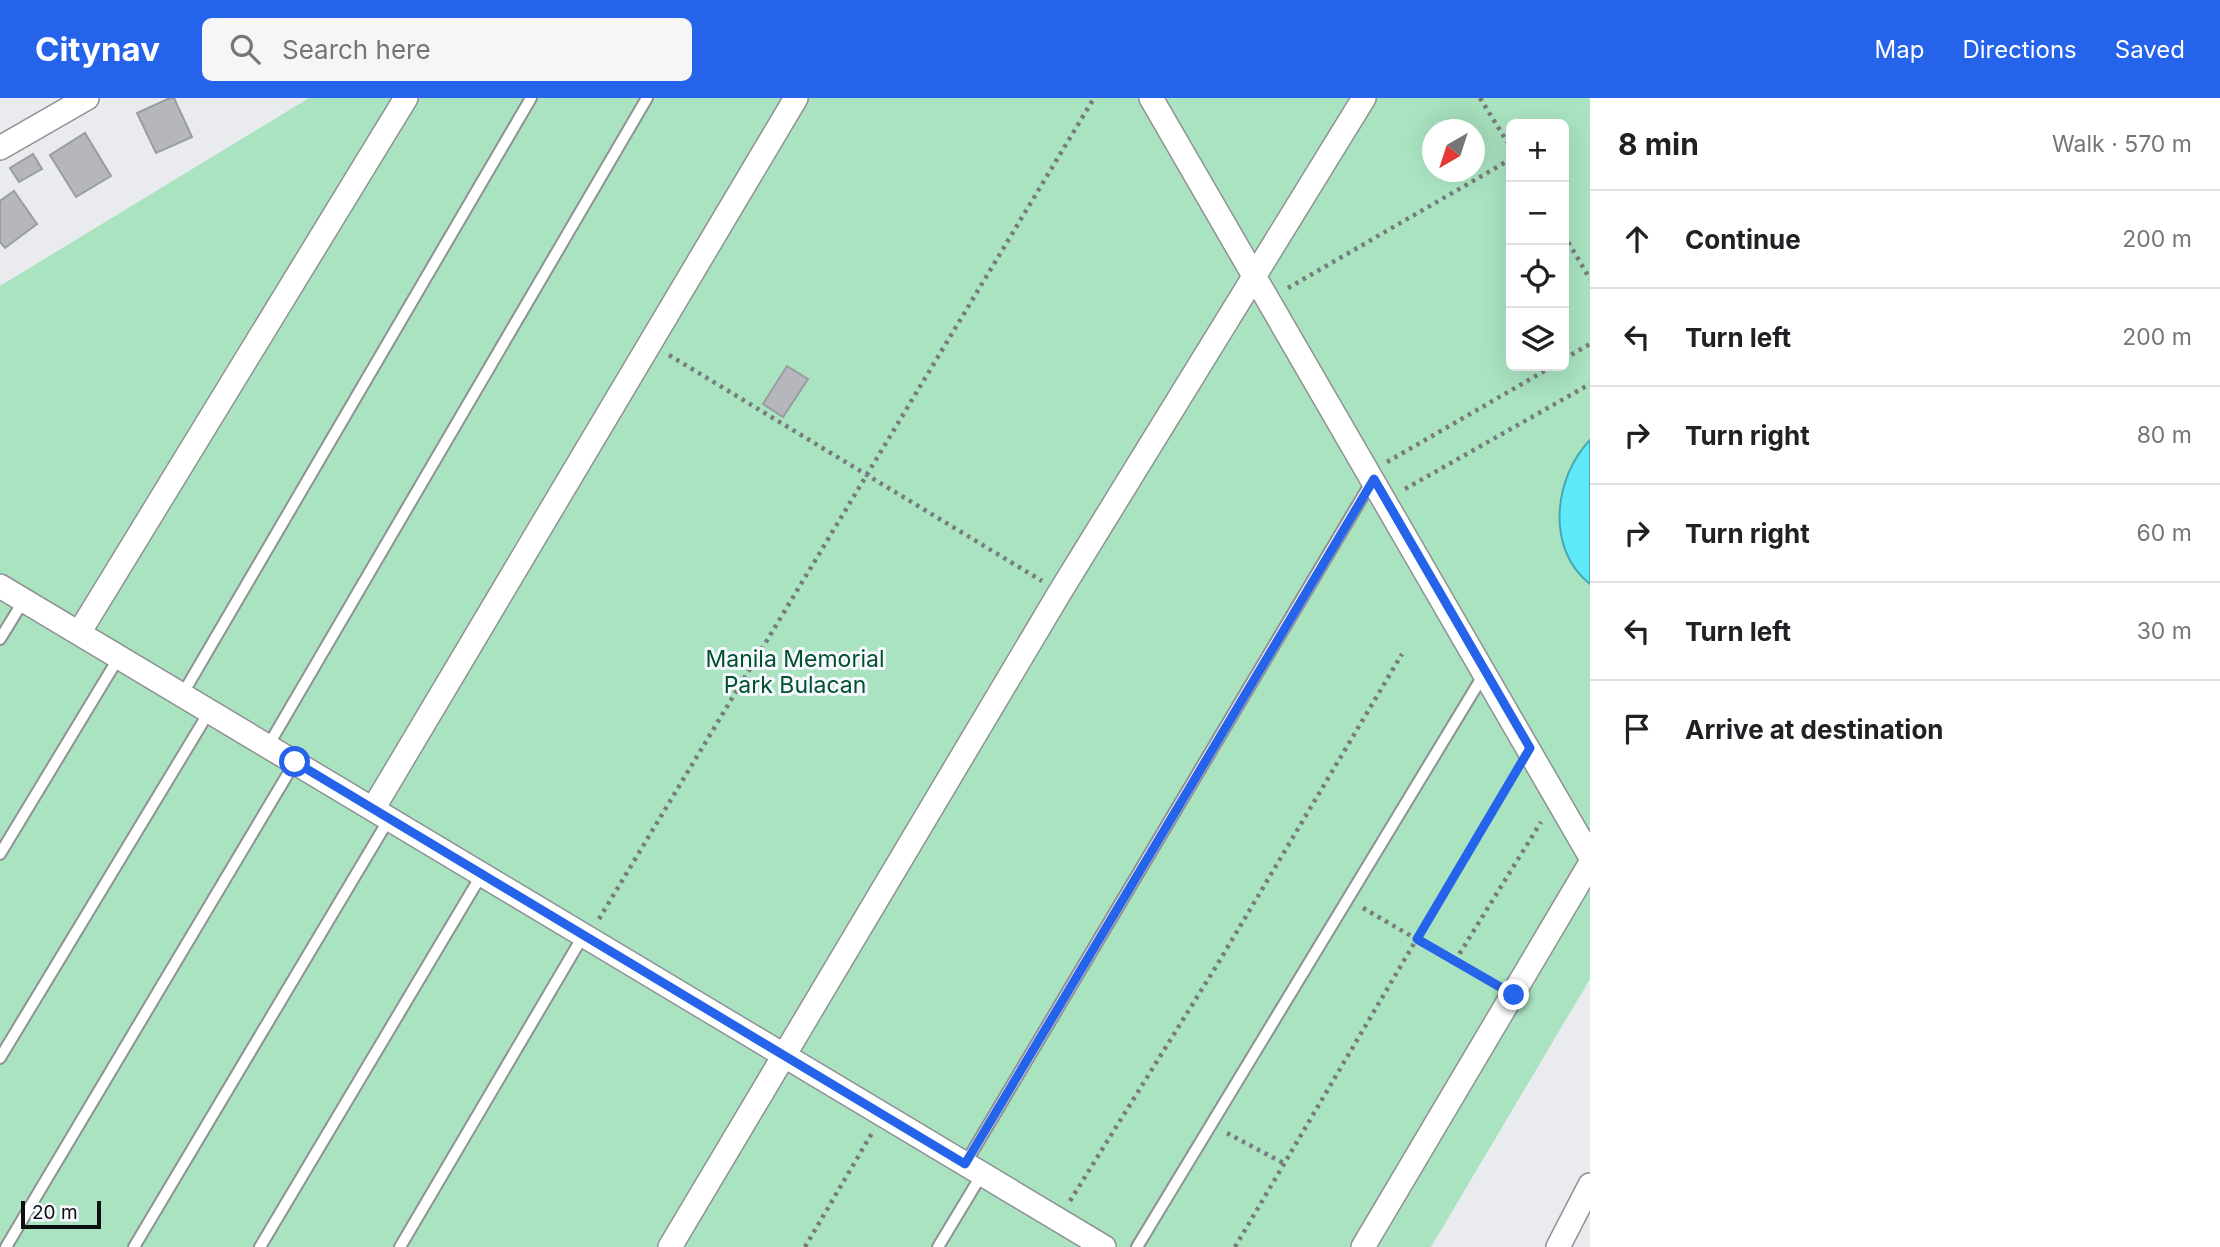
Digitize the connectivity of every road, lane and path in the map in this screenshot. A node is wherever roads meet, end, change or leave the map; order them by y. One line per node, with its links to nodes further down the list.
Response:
1 (87, 98): 11 (street)
2 (406, 98): 28 (street)
3 (531, 98): 33 (lane)
4 (647, 98): 35 (lane)
5 (796, 98): 17 (street)
6 (1094, 98): 22 (path)
7 (1151, 98): 14 (street)
8 (1364, 98): 14 (street)
9 (1480, 98): 10 (path)
10 (1506, 140)
11 (0, 148)
12 (1506, 162): 16 (path)
13 (1569, 243): 15 (path)
14 (1254, 273): 16 (street); 26 (street)
15 (1590, 279)
16 (1269, 299): 23 (street)
17 (652, 344): 22 (path); 39 (street)
18 (1590, 344): 19 (path)
19 (1569, 356)
20 (1545, 371): 23 (path)
21 (1590, 384): 24 (path)
22 (866, 474): 26 (path); 45 (path)
23 (1372, 475): 24 (street); 54 (lane)
24 (1386, 500): 32 (street)
25 (0, 586): 27 (street)
26 (1060, 592): 49 (street)
27 (24, 600): 28 (street); 29 (lane)
28 (79, 633): 31 (street)
29 (0, 639)
30 (1402, 654): 56 (path)
31 (119, 657): 33 (street); 40 (lane)
32 (1485, 671): 36 (street); 44 (lane)
33 (182, 695): 34 (street)
34 (209, 712): 35 (street); 50 (lane)
35 (268, 746): 37 (street)
36 (1530, 748): 38 (street); 46 (path)
37 (295, 762): 39 (street); 57 (lane)
38 (1558, 796): 41 (street); 47 (path)
39 (381, 814): 43 (street); 58 (lane)
40 (0, 854)
41 (1590, 856)
42 (1590, 864): 48 (street)
43 (482, 874): 45 (street); 59 (lane)
44 (1348, 900): 46 (path); 52 (lane)
45 (585, 937): 49 (street); 60 (lane)
46 (1417, 939): 47 (path); 53 (path)
47 (1455, 961): 48 (path)
48 (1514, 995): 67 (street)
49 (784, 1055): 51 (street); 61 (street)
50 (0, 1058)
51 (883, 1115): 54 (street); 62 (path)
52 (1211, 1126): 53 (path); 65 (lane)
53 (1285, 1164): 66 (path)
54 (973, 1169): 56 (street); 63 (lane)
55 (1590, 1185): 68 (street)
56 (1058, 1220): 64 (street)
57 (6, 1247)
58 (134, 1247)
59 (260, 1247)
60 (400, 1247)
61 (670, 1247)
62 (805, 1247)
63 (939, 1247)
64 (1104, 1247)
65 (1137, 1247)
66 (1235, 1247)
67 (1363, 1247)
68 (1558, 1247)

